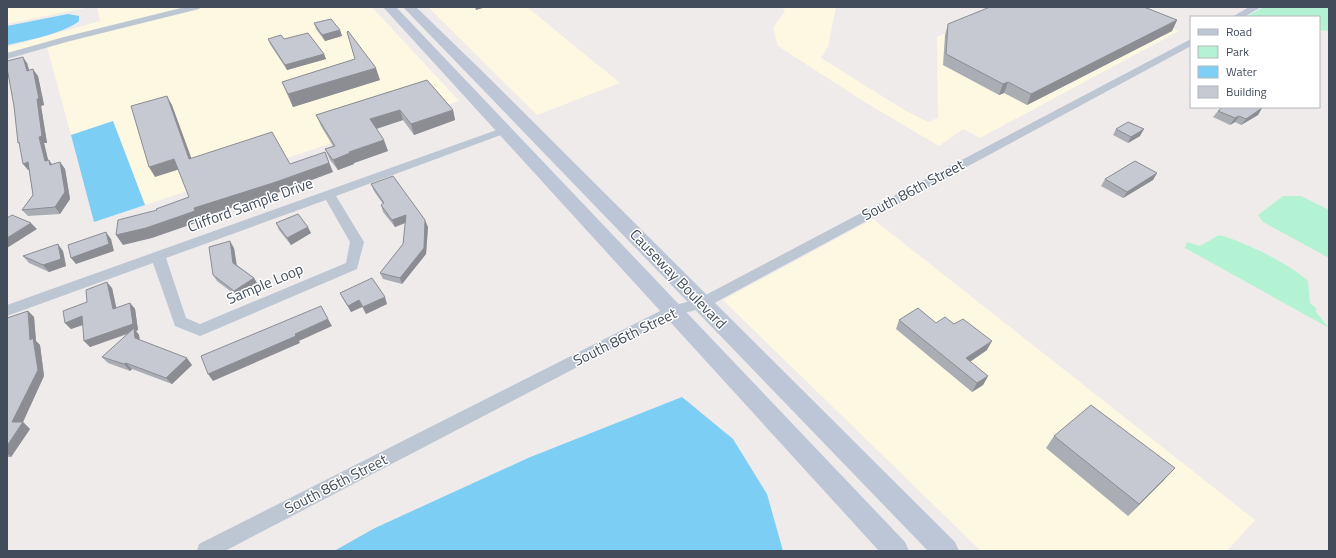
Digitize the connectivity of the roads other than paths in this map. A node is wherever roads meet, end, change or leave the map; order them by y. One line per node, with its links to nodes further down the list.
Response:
1 (196, 7): 7 (street)
2 (390, 7): 4 (main road, Causeway Boulevard)
3 (1256, 7): 5 (street)
4 (407, 10): 8 (main road, Causeway Boulevard); 10 (main road, Causeway Boulevard)
5 (1239, 16)
6 (1190, 43): 13 (street, South 86th Street)
7 (7, 56)
8 (453, 75): 9 (main road, Causeway Boulevard); 10 (main road)
9 (505, 130): 11 (street, Clifford Sample Drive); 15 (main road, Causeway Boulevard)
10 (546, 144): 13 (main road, Causeway Boulevard)
11 (329, 194): 12 (street, Clifford Sample Drive); 12 (street, Sample Loop)
12 (158, 256): 14 (street, Clifford Sample Drive)
13 (702, 304): 15 (street, South 86th Street); 18 (main road, Causeway Boulevard)
14 (7, 311)
15 (673, 311): 16 (street, South 86th Street); 17 (main road, Causeway Boulevard)
16 (206, 551)
17 (896, 551)
18 (946, 551)

